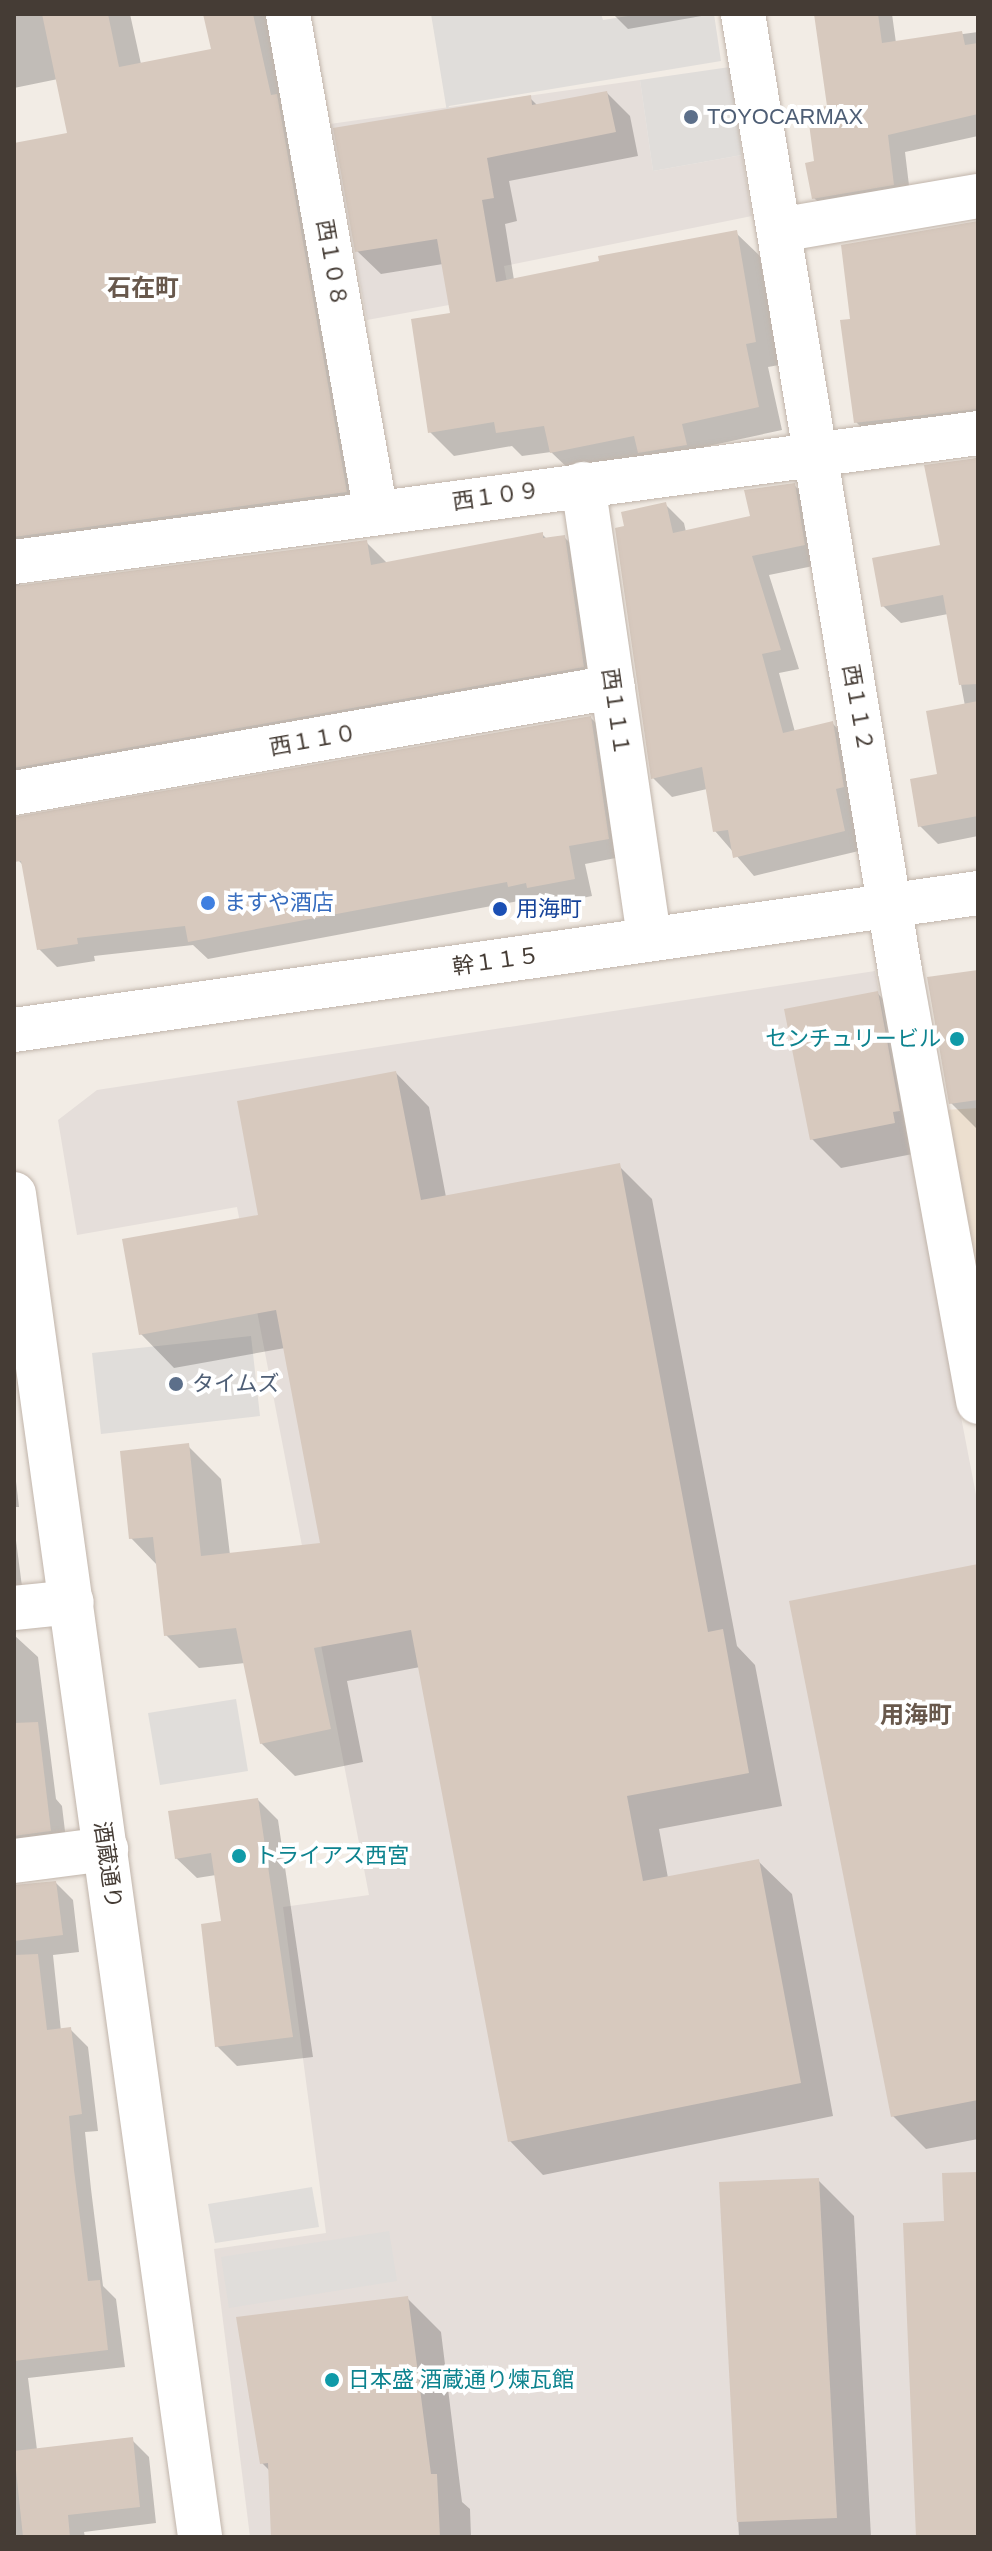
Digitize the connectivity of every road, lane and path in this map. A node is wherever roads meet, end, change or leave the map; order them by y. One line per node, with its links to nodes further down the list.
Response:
1 (288, 14): 8 (street, 西１０８)
2 (743, 14): 4 (street, 西１１２)
3 (978, 196): 4 (street)
4 (779, 230): 6 (street, 西１１２)
5 (978, 433): 6 (street, 西１０９)
6 (814, 452): 7 (street, 西１０９); 13 (street, 西１１２)
7 (583, 484): 8 (street, 西１０９); 10 (street, 西１１１)
8 (376, 513): 9 (street, 西１０９)
9 (14, 562)
10 (613, 687): 11 (street, 西１１０); 14 (street, 西１１１)
11 (14, 793)
12 (978, 893): 13 (street, 幹１１５)
13 (890, 905): 14 (street, 幹１１５); 17 (street, 西１１２)
14 (649, 939): 15 (street, 幹１１５)
15 (14, 1030)
16 (14, 1194): 18 (street, 酒蔵通り)
17 (978, 1402)
18 (72, 1602): 19 (street); 20 (street, 酒蔵通り)
19 (14, 1608)
20 (106, 1849): 21 (street); 22 (street, 酒蔵通り)
21 (14, 1861)
22 (200, 2537)

